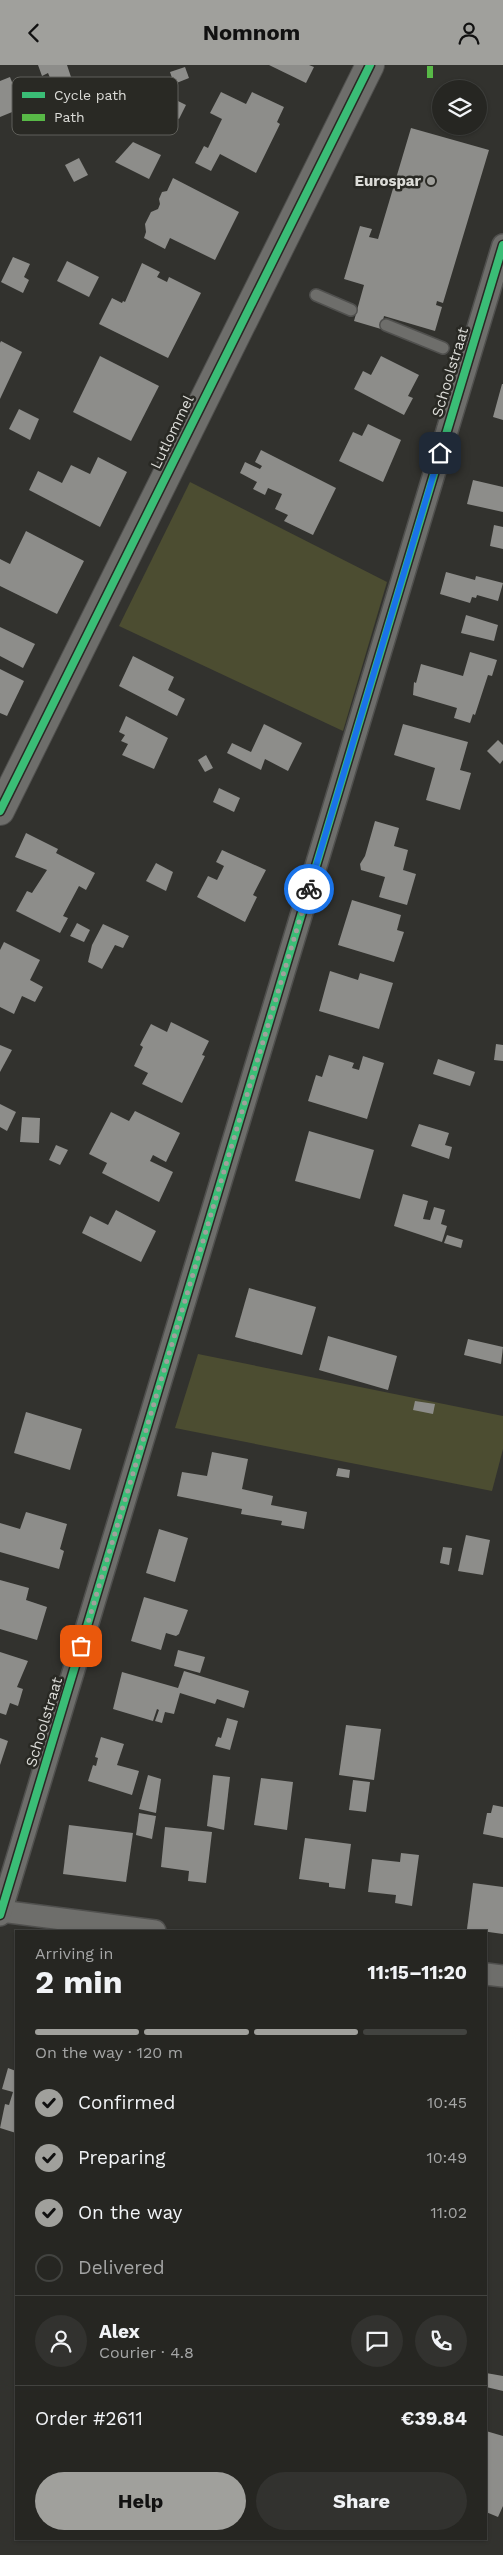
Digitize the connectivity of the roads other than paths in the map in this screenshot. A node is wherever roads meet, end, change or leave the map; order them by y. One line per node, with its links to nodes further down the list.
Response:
1 (370, 65): 7 (main road, Lutlommel)
2 (503, 245): 8 (street, Schoolstraat)
3 (316, 295): 4 (lane)
4 (351, 310)
5 (386, 325): 6 (lane)
6 (443, 348)
7 (0, 811)
8 (0, 1913): 9 (street)
9 (146, 1930)
10 (487, 1974): 11 (street)
11 (503, 1976)

